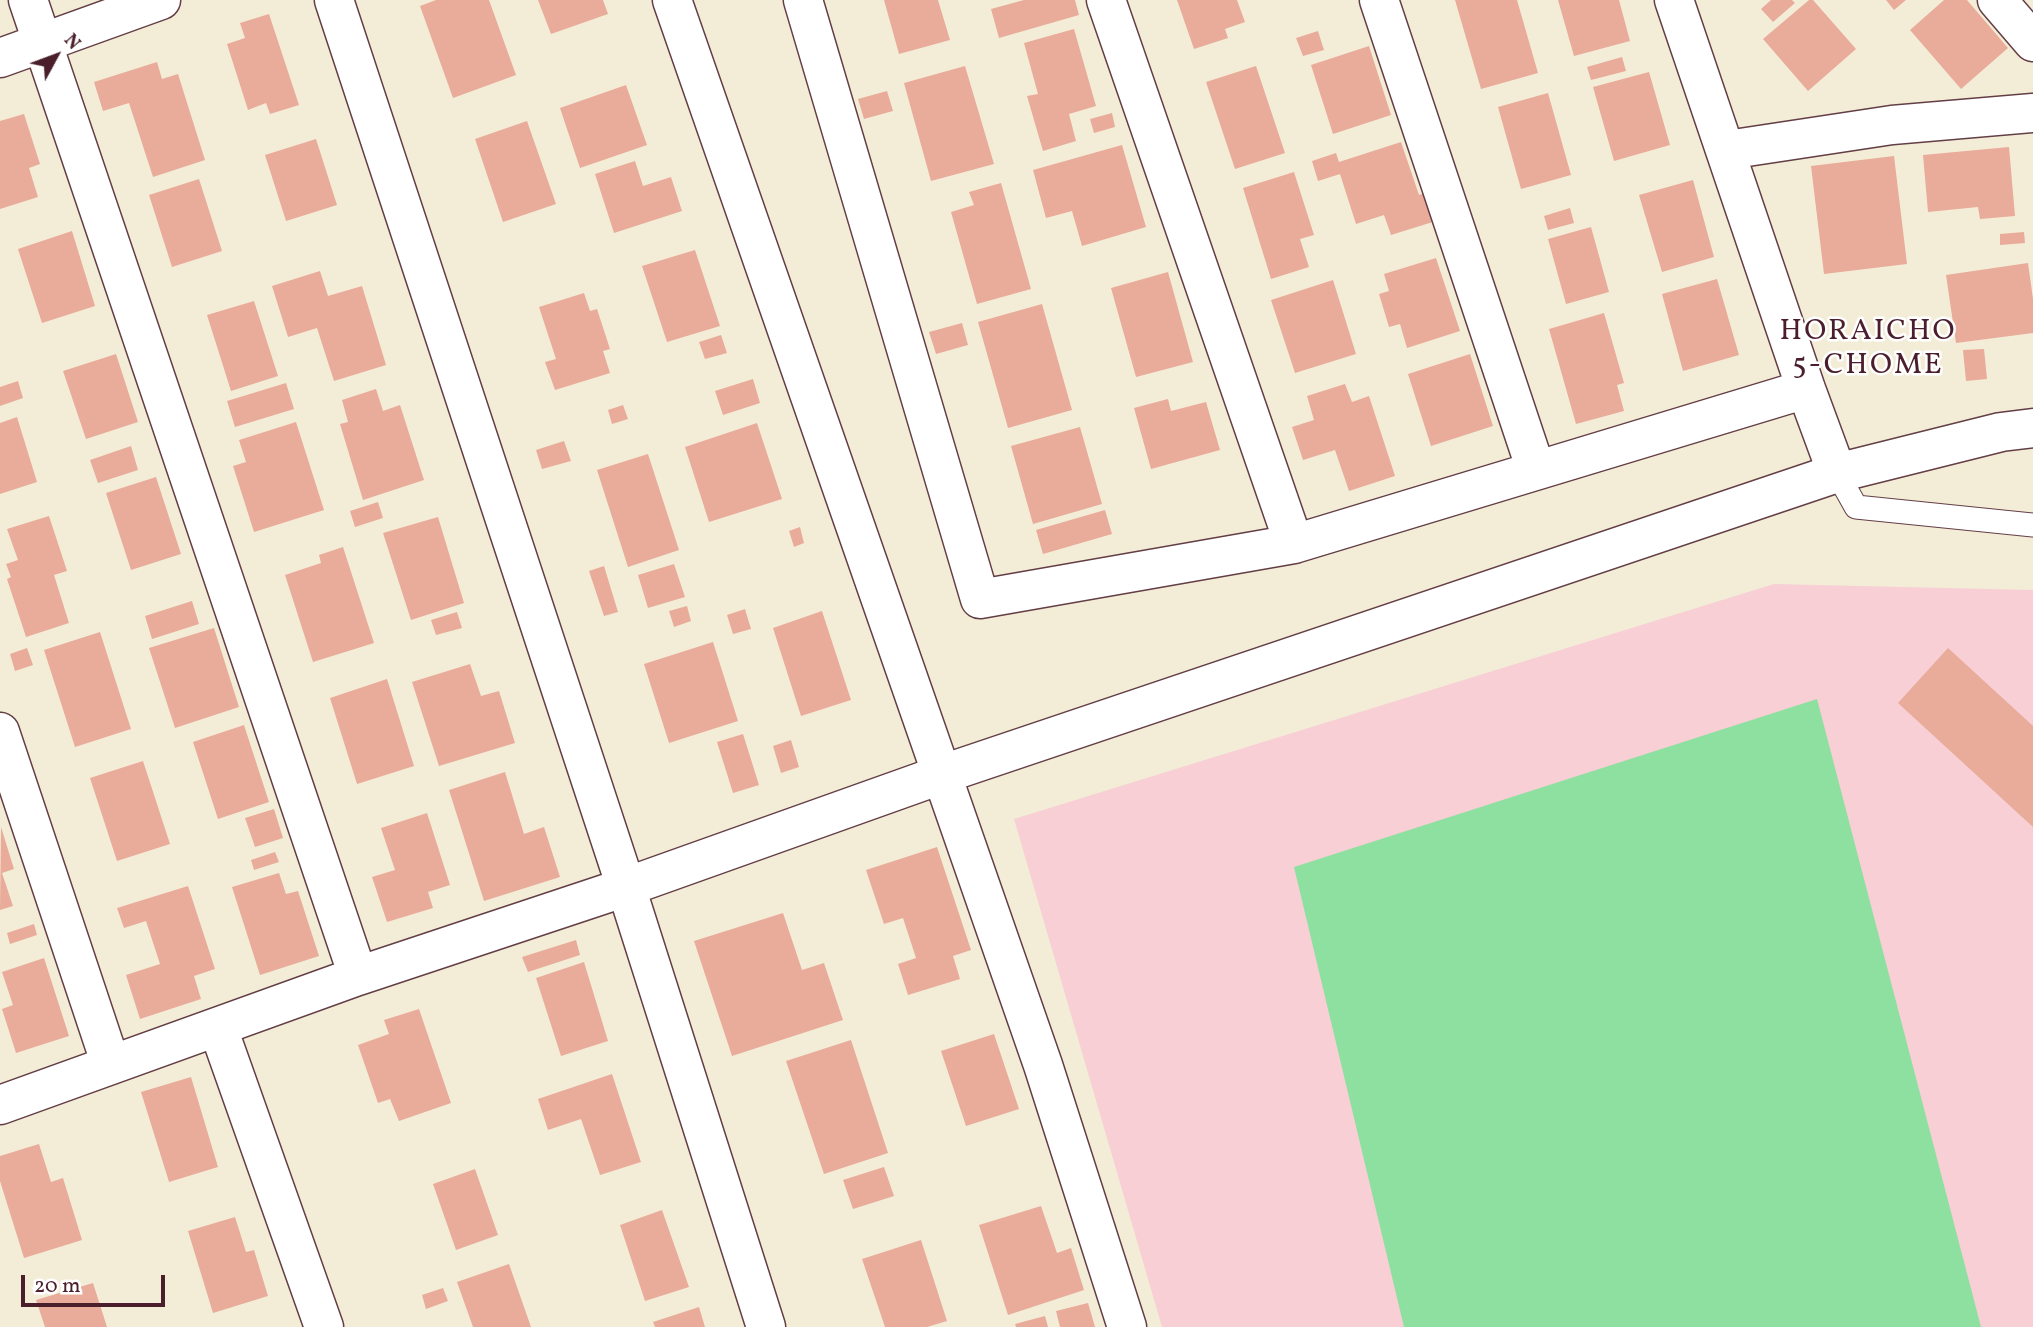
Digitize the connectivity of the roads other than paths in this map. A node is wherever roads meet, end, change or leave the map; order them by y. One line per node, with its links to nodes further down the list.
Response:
1 (28, 0): 10 (street)
2 (161, 0): 10 (street)
3 (334, 0): 23 (street)
4 (673, 0): 22 (street)
5 (803, 0): 20 (street)
6 (1106, 0): 20 (street)
7 (1379, 0): 17 (street)
8 (1674, 0): 14 (street)
9 (1997, 0): 11 (street)
10 (42, 42): 12 (street); 24 (street)
11 (2033, 42)
12 (0, 58)
13 (2033, 113): 14 (street)
14 (1727, 150): 15 (street)
15 (1806, 389): 17 (street); 18 (street)
16 (2033, 428): 18 (street)
17 (1536, 470): 20 (street)
18 (1837, 473): 19 (lane); 22 (street)
19 (2033, 525)
20 (1294, 544)
21 (0, 732): 26 (street)
22 (943, 774): 23 (street); 30 (street)
23 (626, 887): 24 (street); 29 (street)
24 (358, 976): 25 (street)
25 (218, 1028): 26 (street); 28 (street)
26 (111, 1065): 27 (street)
27 (0, 1105)
28 (324, 1327)
29 (765, 1327)
30 (1127, 1327)

